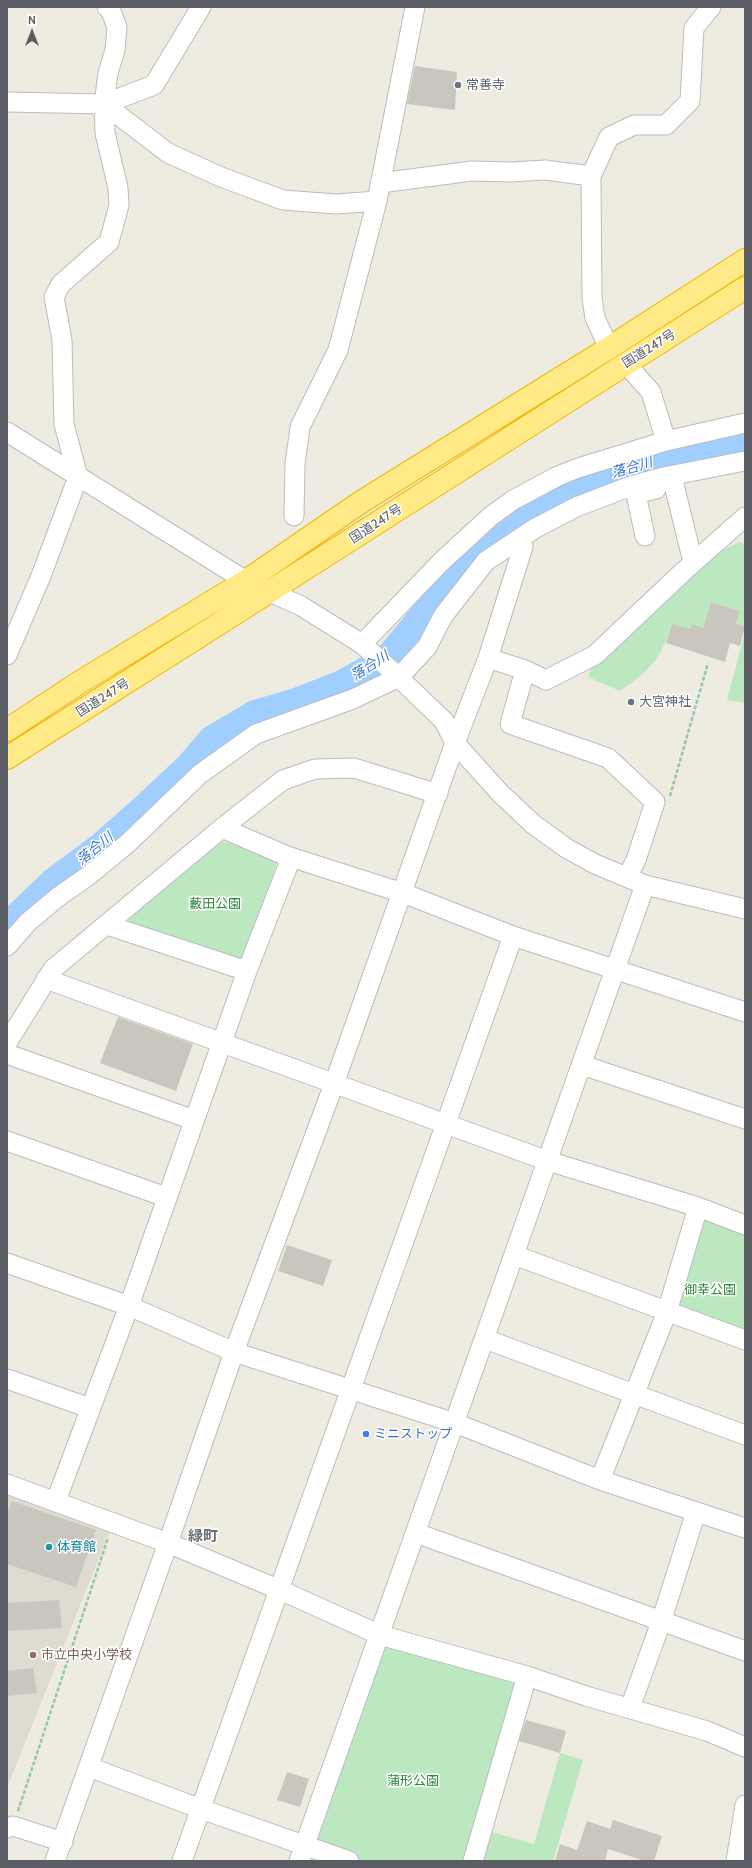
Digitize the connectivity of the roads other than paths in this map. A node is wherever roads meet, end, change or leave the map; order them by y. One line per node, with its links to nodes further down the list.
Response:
1 (107, 7): 6 (street)
2 (201, 7): 6 (street)
3 (415, 7): 8 (street)
4 (711, 7): 7 (street)
5 (7, 102): 6 (street)
6 (104, 104): 9 (street); 19 (street)
7 (591, 176): 8 (street); 12 (street)
8 (380, 183): 9 (street)
9 (377, 201): 21 (street)
10 (745, 260): 12 (highway, 国道247号)
11 (745, 288): 13 (highway, 国道247号)
12 (609, 348): 26 (highway, 国道247号)
13 (628, 362): 16 (street); 27 (highway, 国道247号)
14 (745, 423): 16 (street)
15 (7, 432): 19 (street)
16 (666, 441): 28 (street)
17 (745, 461): 32 (street)
18 (745, 468): 20 (street)
19 (78, 477): 26 (street); 29 (street)
20 (674, 485): 23 (street); 25 (street)
21 (294, 516)
22 (745, 517): 25 (street)
23 (645, 536)
24 (523, 547): 30 (street)
25 (693, 562): 31 (street)
26 (246, 580): 27 (street); 33 (highway, 国道247号)
27 (271, 592): 28 (street); 35 (highway, 国道247号)
28 (362, 644): 32 (street)
29 (7, 655)
30 (488, 658): 31 (street); 34 (street)
31 (525, 670): 39 (street)
32 (396, 675): 34 (street); 45 (street)
33 (7, 730)
34 (455, 742): 36 (street); 39 (street)
35 (7, 758)
36 (438, 794): 37 (street); 41 (street)
37 (222, 828): 38 (street); 43 (street)
38 (292, 858): 41 (street); 47 (street)
39 (627, 877): 40 (street)
40 (645, 885): 42 (street); 46 (street)
41 (403, 893): 44 (street); 54 (street)
42 (745, 909)
43 (107, 925): 47 (street); 48 (street)
44 (513, 936): 46 (street); 57 (street)
45 (7, 946)
46 (616, 970): 49 (street); 53 (street)
47 (247, 971): 51 (street)
48 (46, 978): 50 (street); 51 (street)
49 (745, 1012)
50 (7, 1043)
51 (221, 1043): 54 (street); 56 (street)
52 (7, 1054): 56 (street)
53 (582, 1065): 55 (street); 59 (street)
54 (334, 1084): 57 (street); 69 (street)
55 (745, 1119)
56 (194, 1120): 60 (street)
57 (446, 1124): 59 (street); 71 (street)
58 (7, 1141): 60 (street)
59 (548, 1161): 61 (street); 63 (street)
60 (166, 1197): 65 (street)
61 (698, 1207): 62 (street); 66 (street)
62 (745, 1225)
63 (514, 1254): 66 (street); 67 (street)
64 (7, 1263): 65 (street)
65 (129, 1306): 69 (street); 73 (street)
66 (667, 1312): 68 (street); 72 (street)
67 (485, 1339): 72 (street); 74 (street)
68 (745, 1340)
69 (234, 1352): 71 (street); 82 (street)
70 (7, 1379): 73 (street)
71 (351, 1390): 74 (street); 83 (street)
72 (635, 1394): 75 (street); 76 (street)
73 (90, 1408): 78 (street)
74 (455, 1423): 76 (street); 81 (street)
75 (745, 1435)
76 (600, 1480): 79 (street)
77 (7, 1484): 78 (street)
78 (56, 1501): 82 (street)
79 (696, 1512): 80 (street); 84 (street)
80 (745, 1528)
81 (416, 1533): 84 (street); 85 (street)
82 (168, 1543): 83 (street); 90 (street)
83 (280, 1590): 85 (street); 92 (street)
84 (661, 1622): 86 (street); 88 (street)
85 (380, 1635): 87 (street); 95 (street)
86 (745, 1651)
87 (527, 1676): 88 (street); 99 (street)
88 (630, 1708): 89 (street)
89 (745, 1747)
90 (89, 1767): 92 (street); 94 (street)
91 (745, 1805): 100 (street)
92 (201, 1809): 95 (street); 97 (street)
93 (10, 1827): 94 (street)
94 (63, 1842): 96 (street)
95 (302, 1853): 98 (street)
96 (55, 1861)
97 (182, 1861)
98 (349, 1861)
99 (473, 1861)
100 (736, 1861)

